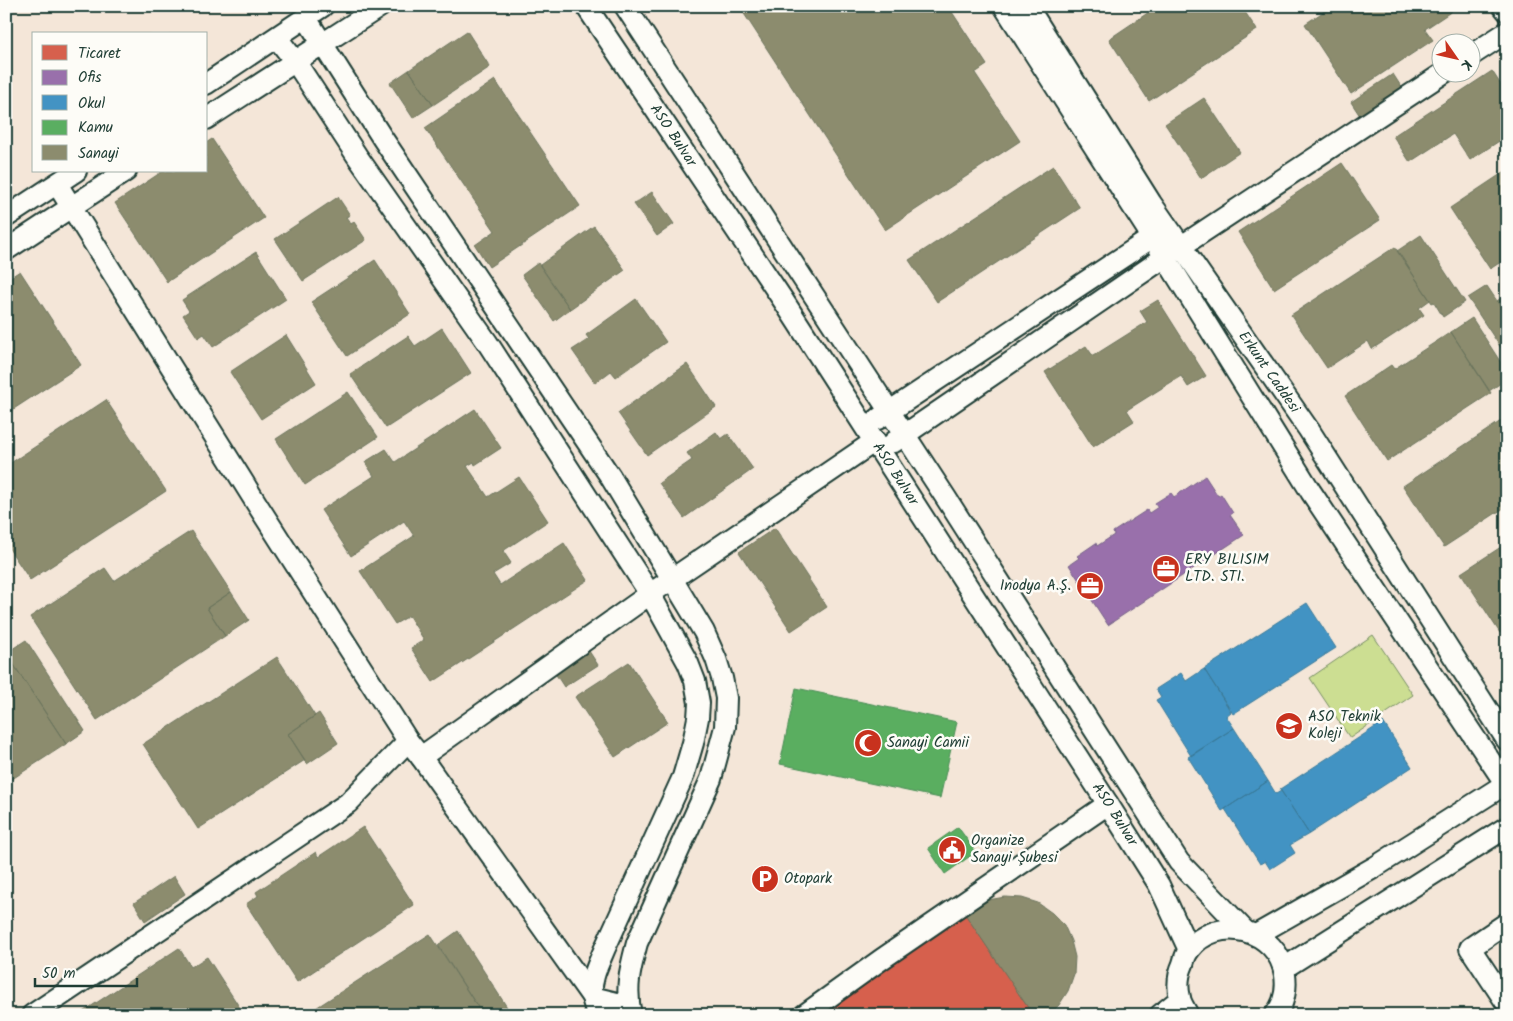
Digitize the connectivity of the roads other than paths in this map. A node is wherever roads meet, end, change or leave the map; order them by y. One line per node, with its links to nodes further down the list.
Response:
1 (323, 6): 9 (street)
2 (381, 6): 12 (street)
3 (586, 6): 34 (street, ASO Bulvar)
4 (625, 6): 32 (street, ASO Bulvar)
5 (1004, 6): 27 (street)
6 (1027, 6): 27 (street, Erkunt Caddesi)
7 (1504, 6): 8 (street)
8 (1507, 11)
9 (306, 18): 11 (street); 12 (street)
10 (1507, 32): 13 (street)
11 (277, 38): 14 (street); 16 (street)
12 (323, 44): 14 (street); 18 (street)
13 (1480, 50)
14 (295, 61): 17 (street); 19 (street)
15 (1430, 82): 29 (street)
16 (208, 83)
17 (208, 118)
18 (383, 139): 19 (street); 24 (street)
19 (357, 156): 26 (street)
20 (75, 172): 22 (street)
21 (124, 172): 23 (street)
22 (57, 184): 23 (street); 25 (street)
23 (72, 207): 28 (street); 38 (street)
24 (431, 211): 26 (street); 30 (street)
25 (6, 217)
26 (406, 227): 31 (street)
27 (1160, 232): 29 (street, Erkunt Caddesi); 32 (street)
28 (6, 250)
29 (1173, 252): 33 (street); 37 (street, Erkunt Caddesi); 40 (street)
30 (487, 294): 31 (street); 35 (street)
31 (465, 310): 36 (street)
32 (889, 412): 33 (street, ASO Bulvar); 34 (street)
33 (904, 435): 34 (street); 44 (street, ASO Bulvar)
34 (874, 439): 35 (street); 41 (street, ASO Bulvar)
35 (673, 580): 36 (street); 51 (street)
36 (650, 594): 39 (street); 49 (street)
37 (1507, 740)
38 (408, 741): 39 (street); 52 (street)
39 (422, 757): 49 (street)
40 (1506, 784): 44 (street)
41 (1108, 804): 45 (street, ASO Bulvar); 53 (street)
42 (1507, 827): 46 (street)
43 (1507, 923): 48 (street)
44 (1250, 933): 45 (street); 46 (street, ASO Bulvar)
45 (1189, 950): 50 (street)
46 (1284, 968): 47 (street)
47 (1284, 997): 55 (street); 56 (street)
48 (1507, 1004)
49 (595, 1006): 51 (street)
50 (1184, 1007): 54 (street)
51 (630, 1010)
52 (32, 1015)
53 (804, 1015)
54 (1160, 1015)
55 (1275, 1015)
56 (1294, 1015)

